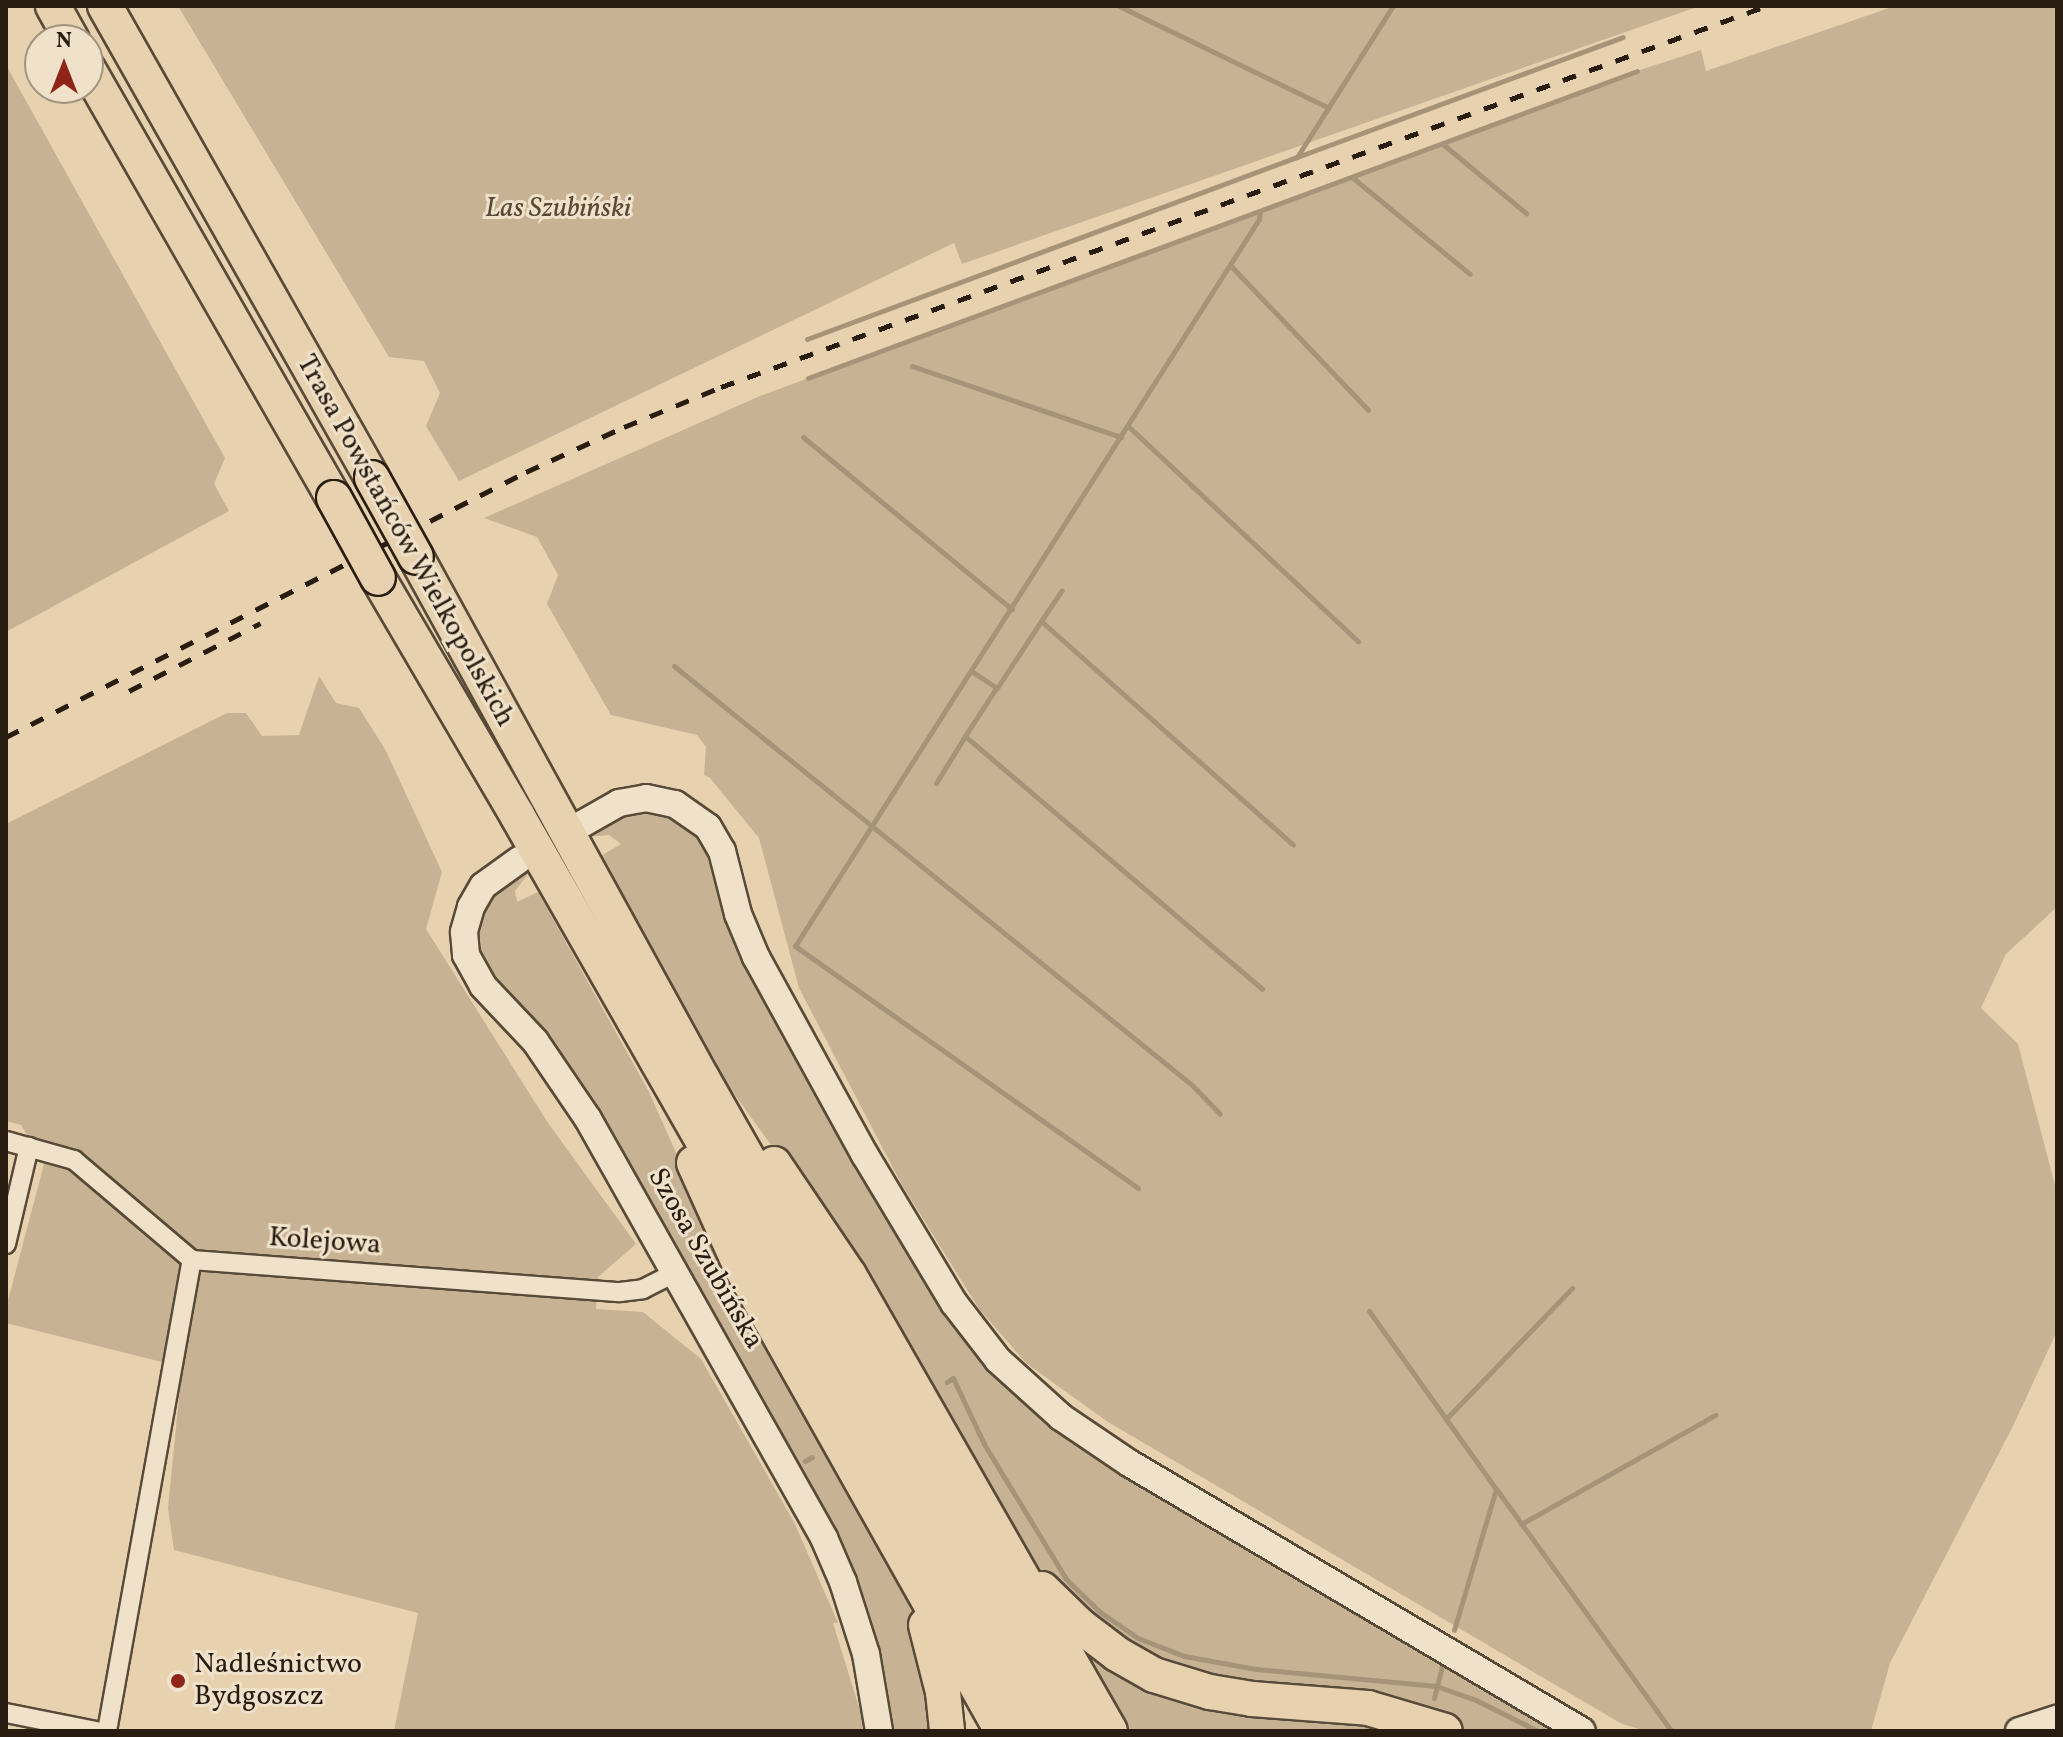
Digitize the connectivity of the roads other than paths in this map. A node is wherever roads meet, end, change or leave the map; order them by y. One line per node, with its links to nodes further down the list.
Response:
1 (53, 6): 3 (highway)
2 (105, 6): 8 (highway, Trasa Powstańców Wielkopolskich, bridge)
3 (63, 24)
4 (104, 97): 7 (highway, Trasa Powstańców Wielkopolskich, bridge)
5 (582, 824): 27 (street)
6 (519, 860): 13 (street, Szosa Szubińska)
7 (623, 1001): 15 (highway); 23 (highway)
8 (702, 1078): 14 (highway); 24 (highway)
9 (6, 1141): 10 (street)
10 (29, 1147): 11 (street); 12 (street)
11 (6, 1244)
12 (192, 1260): 13 (street, Kolejowa); 19 (street)
13 (675, 1273): 20 (street, Szosa Szubińska)
14 (1004, 1543): 25 (highway); 26 (highway)
15 (897, 1549): 21 (highway); 22 (highway)
16 (6, 1713): 18 (street)
17 (2057, 1719): 28 (street)
18 (96, 1731)
19 (107, 1731)
20 (879, 1731)
21 (947, 1731)
22 (1002, 1731)
23 (1039, 1731)
24 (1074, 1731)
25 (1110, 1731)
26 (1445, 1731)
27 (1582, 1731)
28 (2019, 1731)

